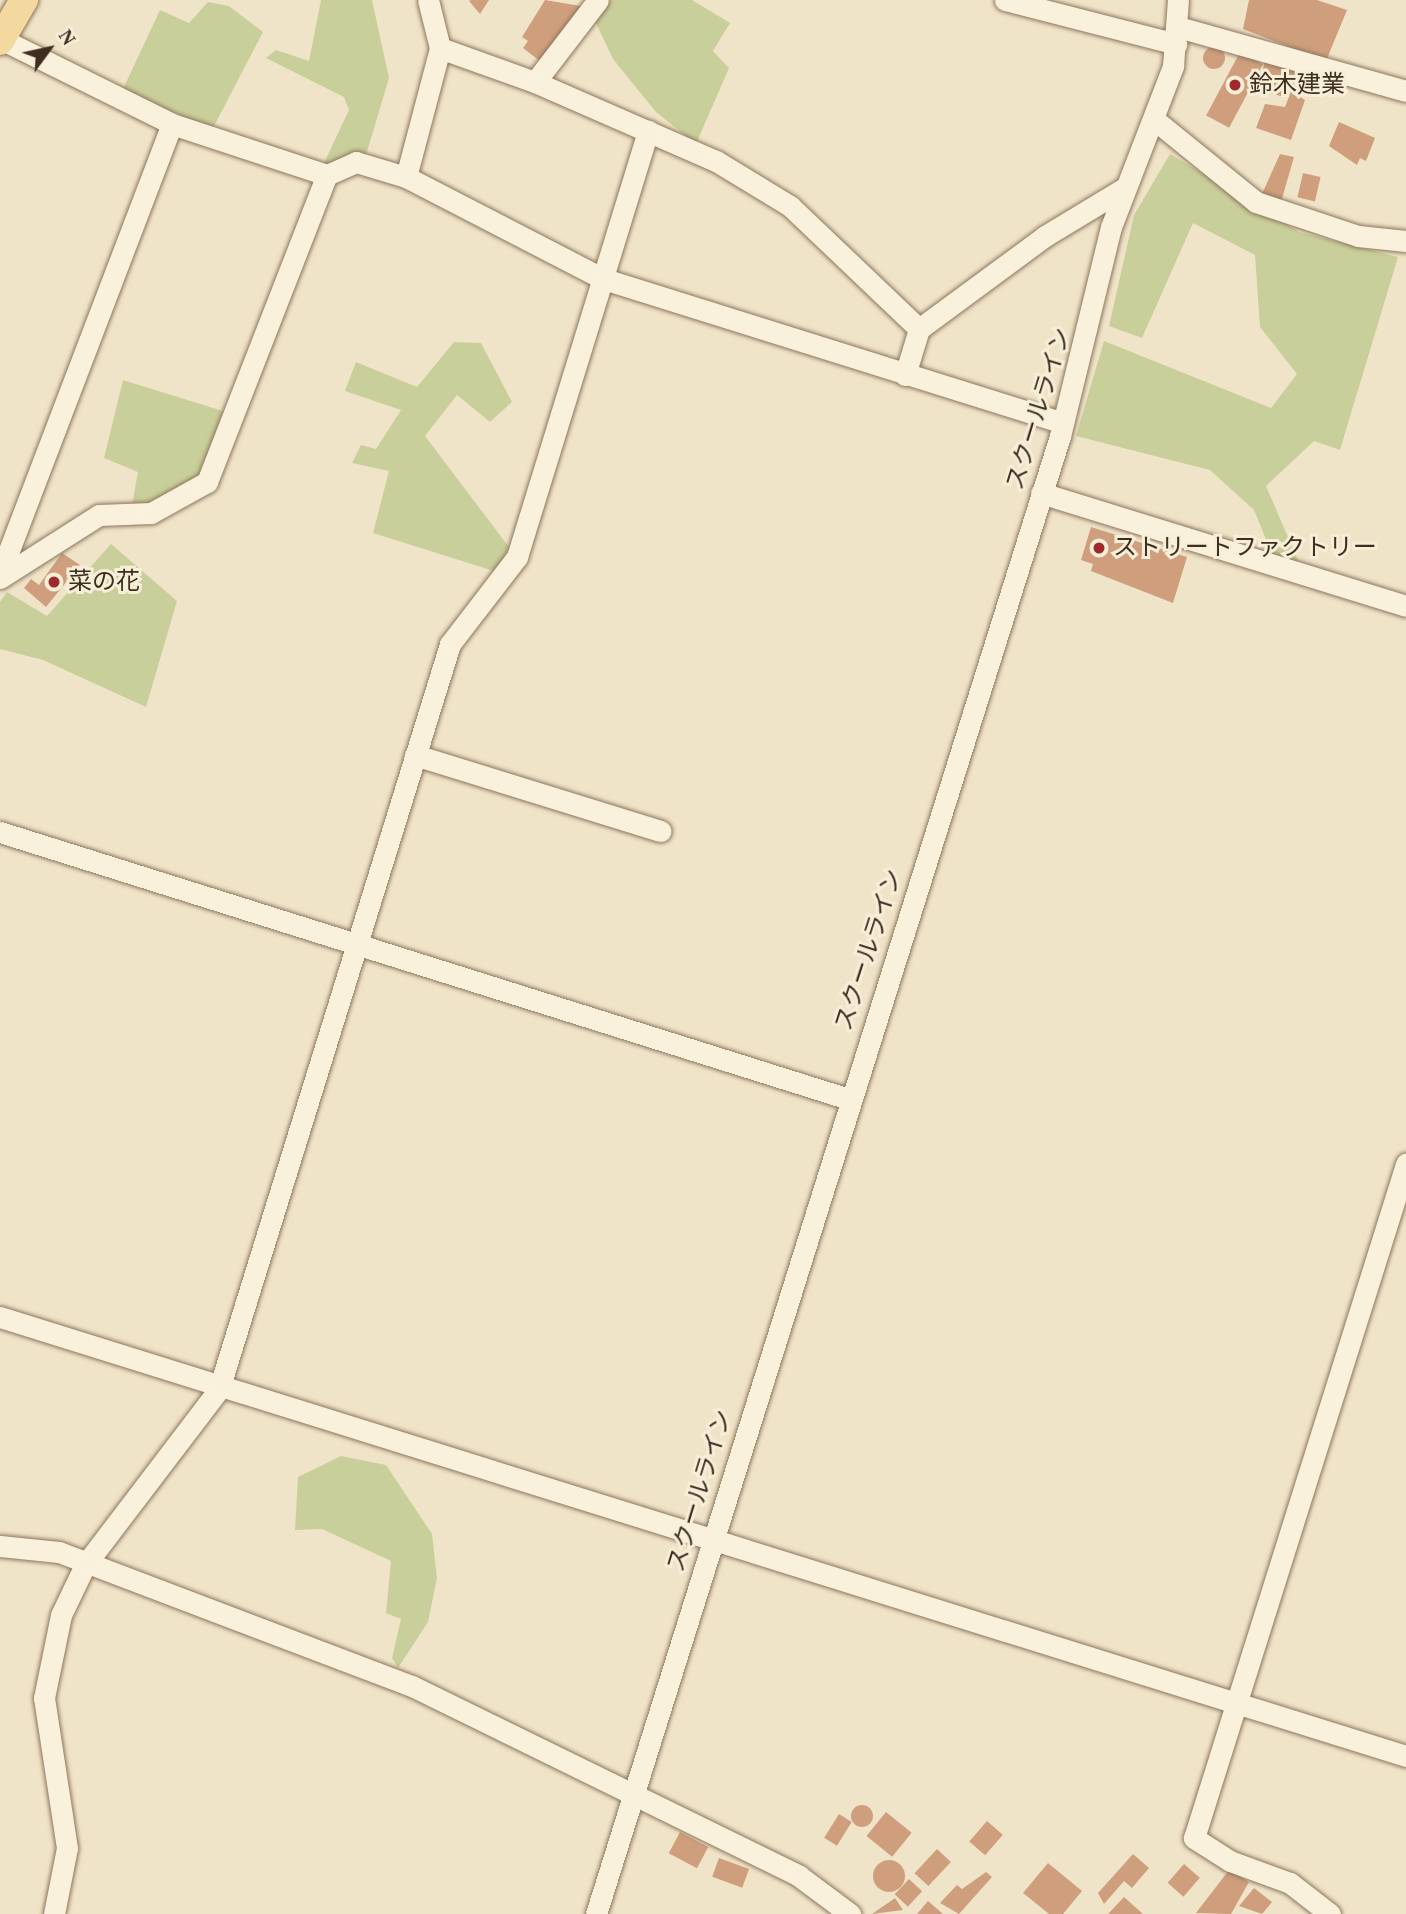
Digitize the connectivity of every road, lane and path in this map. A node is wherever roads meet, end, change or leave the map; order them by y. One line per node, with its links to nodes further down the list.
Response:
1 (24, 0): 7 (main road)
2 (428, 0): 8 (street)
3 (598, 0): 9 (street)
4 (1005, 0): 6 (street)
5 (1178, 0): 6 (street, スクールライン)
6 (1177, 36): 10 (street); 11 (street, スクールライン)
7 (1, 40): 12 (street)
8 (440, 48): 9 (street); 15 (street)
9 (535, 82): 13 (street)
10 (1406, 91)
11 (1156, 121): 16 (street, スクールライン); 17 (street)
12 (172, 124): 14 (street); 23 (street)
13 (648, 131): 18 (street); 19 (street)
14 (327, 175): 15 (street); 23 (street)
15 (406, 177): 18 (street)
16 (1124, 189): 19 (street); 21 (street, スクールライン)
17 (1406, 241)
18 (604, 279): 20 (street); 25 (street)
19 (919, 329): 20 (street)
20 (905, 374): 21 (street)
21 (1063, 423): 22 (street, スクールライン)
22 (1041, 494): 24 (street); 29 (street, スクールライン)
23 (0, 576)
24 (1406, 606)
25 (415, 755): 26 (street); 28 (street)
26 (660, 831)
27 (0, 832): 28 (street)
28 (357, 942): 29 (street); 32 (street)
29 (849, 1099): 33 (street, スクールライン)
30 (1406, 1164): 36 (street)
31 (0, 1317): 32 (street)
32 (219, 1389): 33 (street); 35 (street)
33 (712, 1543): 36 (street); 38 (street, スクールライン)
34 (0, 1546): 35 (street)
35 (85, 1565): 38 (street); 39 (street)
36 (1236, 1707): 37 (street); 42 (street)
37 (1406, 1756)
38 (634, 1792): 40 (street, スクールライン); 41 (street)
39 (54, 1914)
40 (596, 1914)
41 (850, 1914)
42 (1329, 1914)

